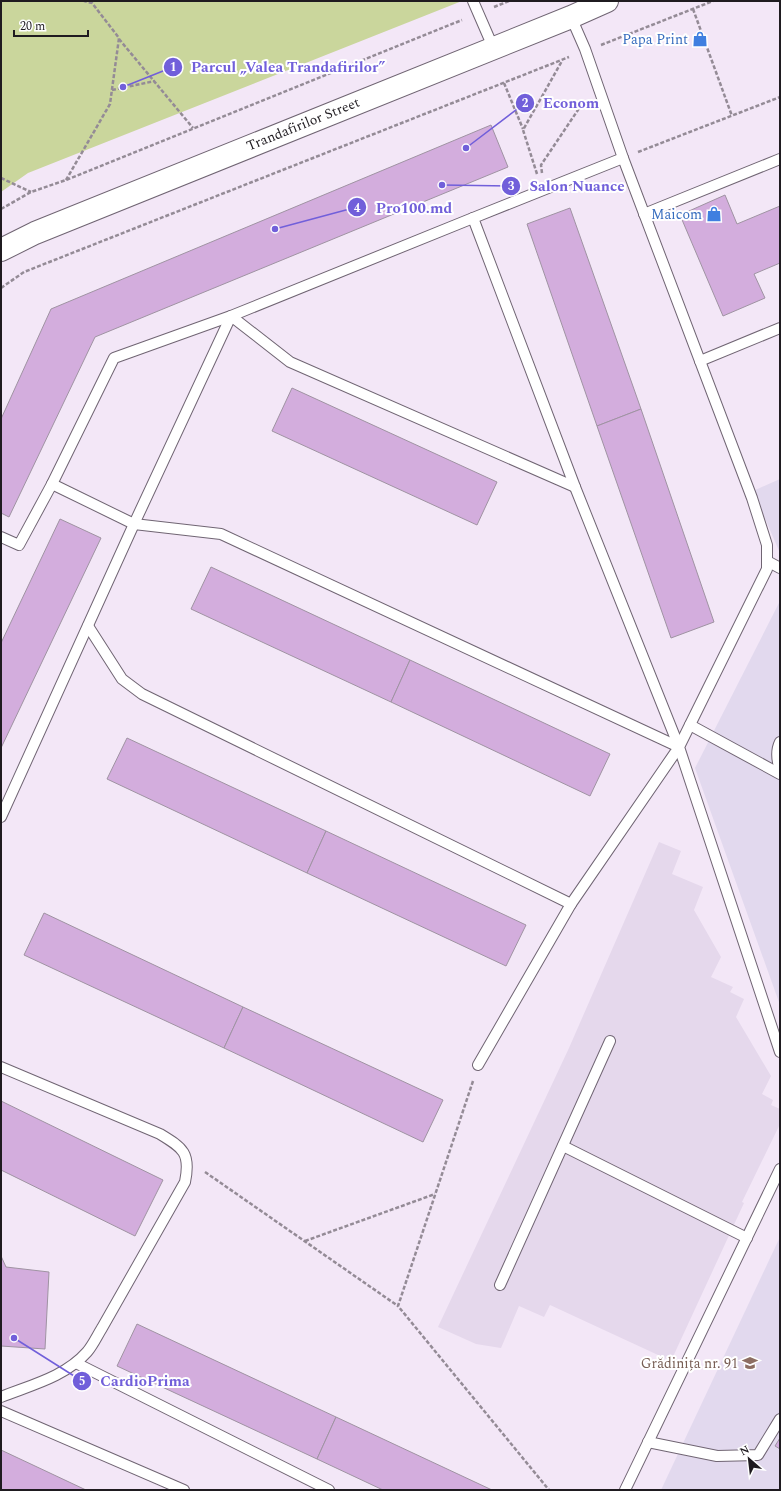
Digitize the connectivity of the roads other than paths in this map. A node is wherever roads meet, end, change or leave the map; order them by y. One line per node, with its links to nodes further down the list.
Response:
1 (473, 1): 4 (lane)
2 (607, 1): 3 (main road, Trandafirilor Street)
3 (572, 17): 4 (main road, Trandafirilor Street); 5 (lane)
4 (493, 47): 9 (main road, Trandafirilor Street)
5 (623, 158): 7 (lane); 8 (lane)
6 (780, 159): 7 (lane)
7 (644, 214): 12 (lane)
8 (473, 218): 10 (lane); 14 (lane)
9 (1, 250)
10 (231, 316): 13 (lane); 14 (lane); 15 (lane)
11 (780, 328): 12 (lane)
12 (700, 361): 17 (lane)
13 (52, 484): 15 (lane); 16 (lane)
14 (574, 487): 22 (lane)
15 (134, 524): 19 (lane); 22 (lane)
16 (1, 537)
17 (767, 561): 18 (lane); 20 (lane)
18 (780, 568)
19 (88, 626): 25 (lane); 26 (lane)
20 (690, 725): 22 (lane); 24 (lane)
21 (780, 742): 23 (lane)
22 (679, 747): 26 (lane); 27 (lane)
23 (780, 770)
24 (780, 774)
25 (1, 817)
26 (571, 904): 30 (lane)
27 (777, 1031): 29 (lane)
28 (610, 1041): 32 (lane)
29 (780, 1052)
30 (478, 1066)
31 (1, 1067): 36 (lane)
32 (563, 1146): 34 (lane); 35 (lane)
33 (780, 1169): 34 (lane)
34 (747, 1238): 40 (lane)
35 (500, 1285)
36 (76, 1363): 37 (lane); 42 (lane)
37 (1, 1396)
38 (1, 1411): 41 (lane)
39 (780, 1419): 40 (lane)
40 (648, 1442): 43 (lane)
41 (184, 1490)
42 (329, 1490)
43 (625, 1490)

